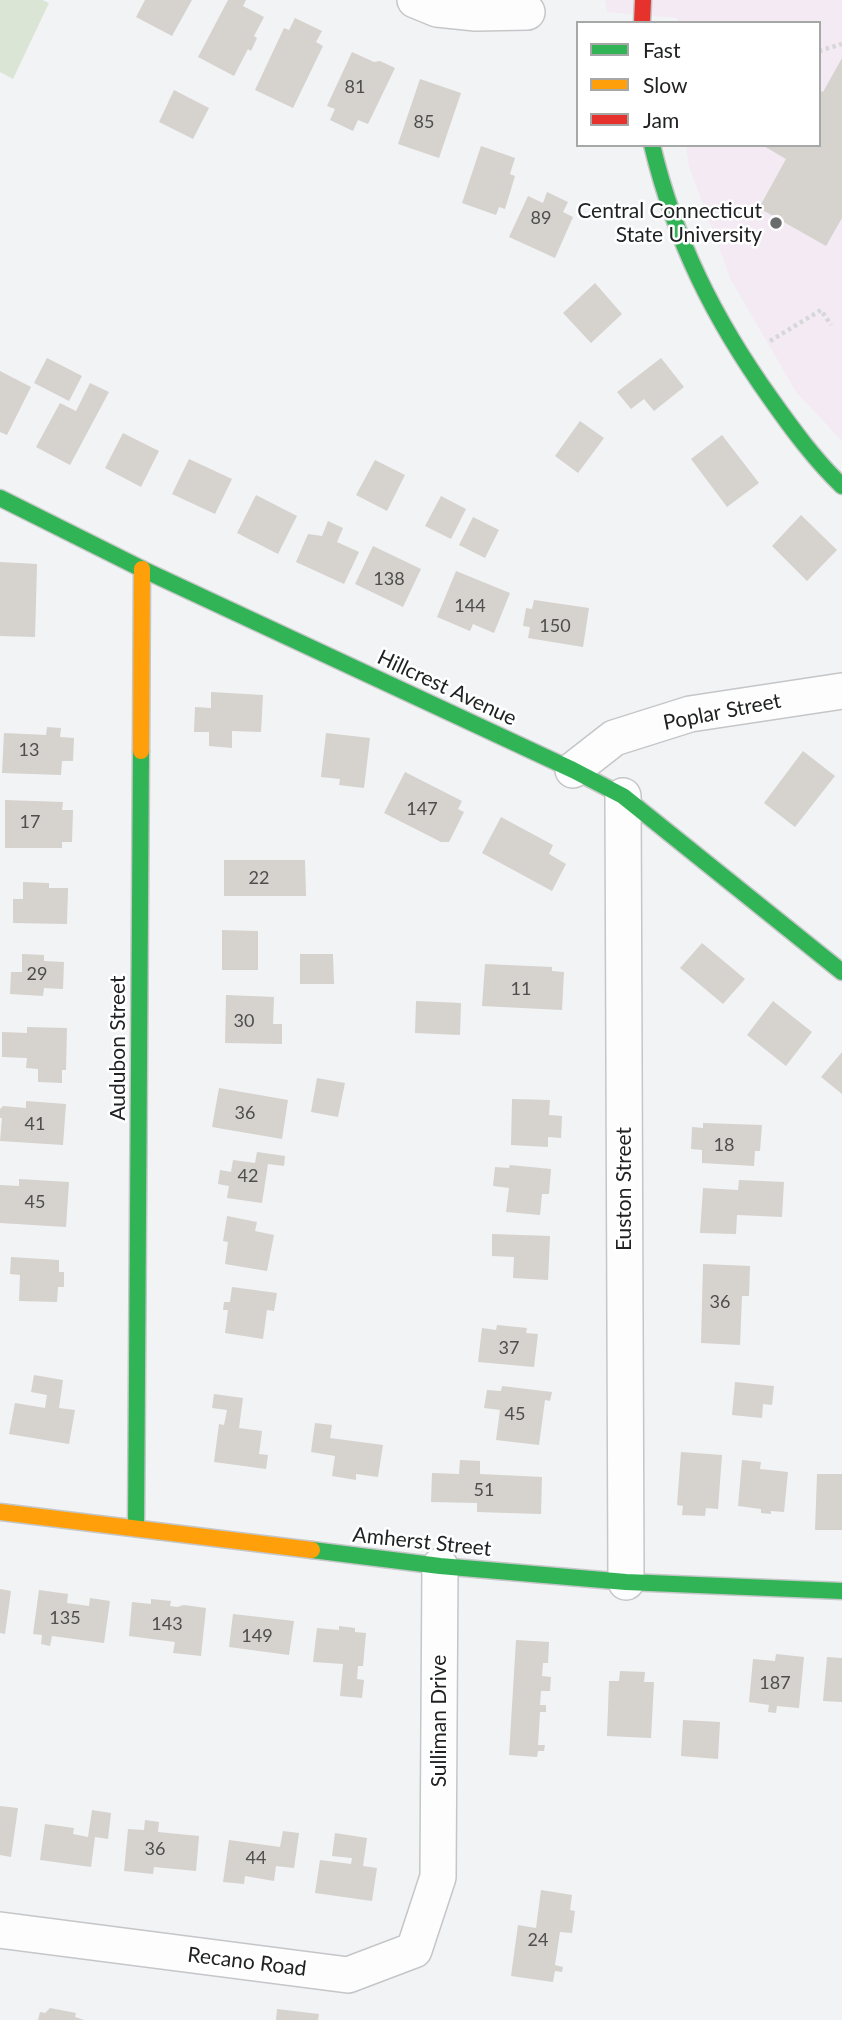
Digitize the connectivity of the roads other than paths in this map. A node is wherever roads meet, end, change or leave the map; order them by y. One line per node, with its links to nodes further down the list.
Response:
1 (415, 0): 3 (street)
2 (643, 0): 4 (street)
3 (527, 12)
4 (642, 21)
5 (652, 147): 6 (street)
6 (842, 486)
7 (0, 498): 8 (street, Hillcrest Avenue)
8 (142, 569): 10 (street, Hillcrest Avenue); 14 (street, Audubon Street)
9 (842, 691): 10 (street, Poplar Street)
10 (572, 770): 11 (street, Hillcrest Avenue)
11 (623, 796): 12 (street, Hillcrest Avenue); 16 (street, Euston Street)
12 (842, 972)
13 (0, 1512): 14 (street, Amherst Street)
14 (136, 1528): 15 (street, Amherst Street)
15 (440, 1566): 16 (street, Amherst Street); 18 (street, Sulliman Drive)
16 (626, 1581): 17 (street, Amherst Street)
17 (842, 1591)
18 (438, 1877): 19 (street, Recano Road)
19 (0, 1930)

